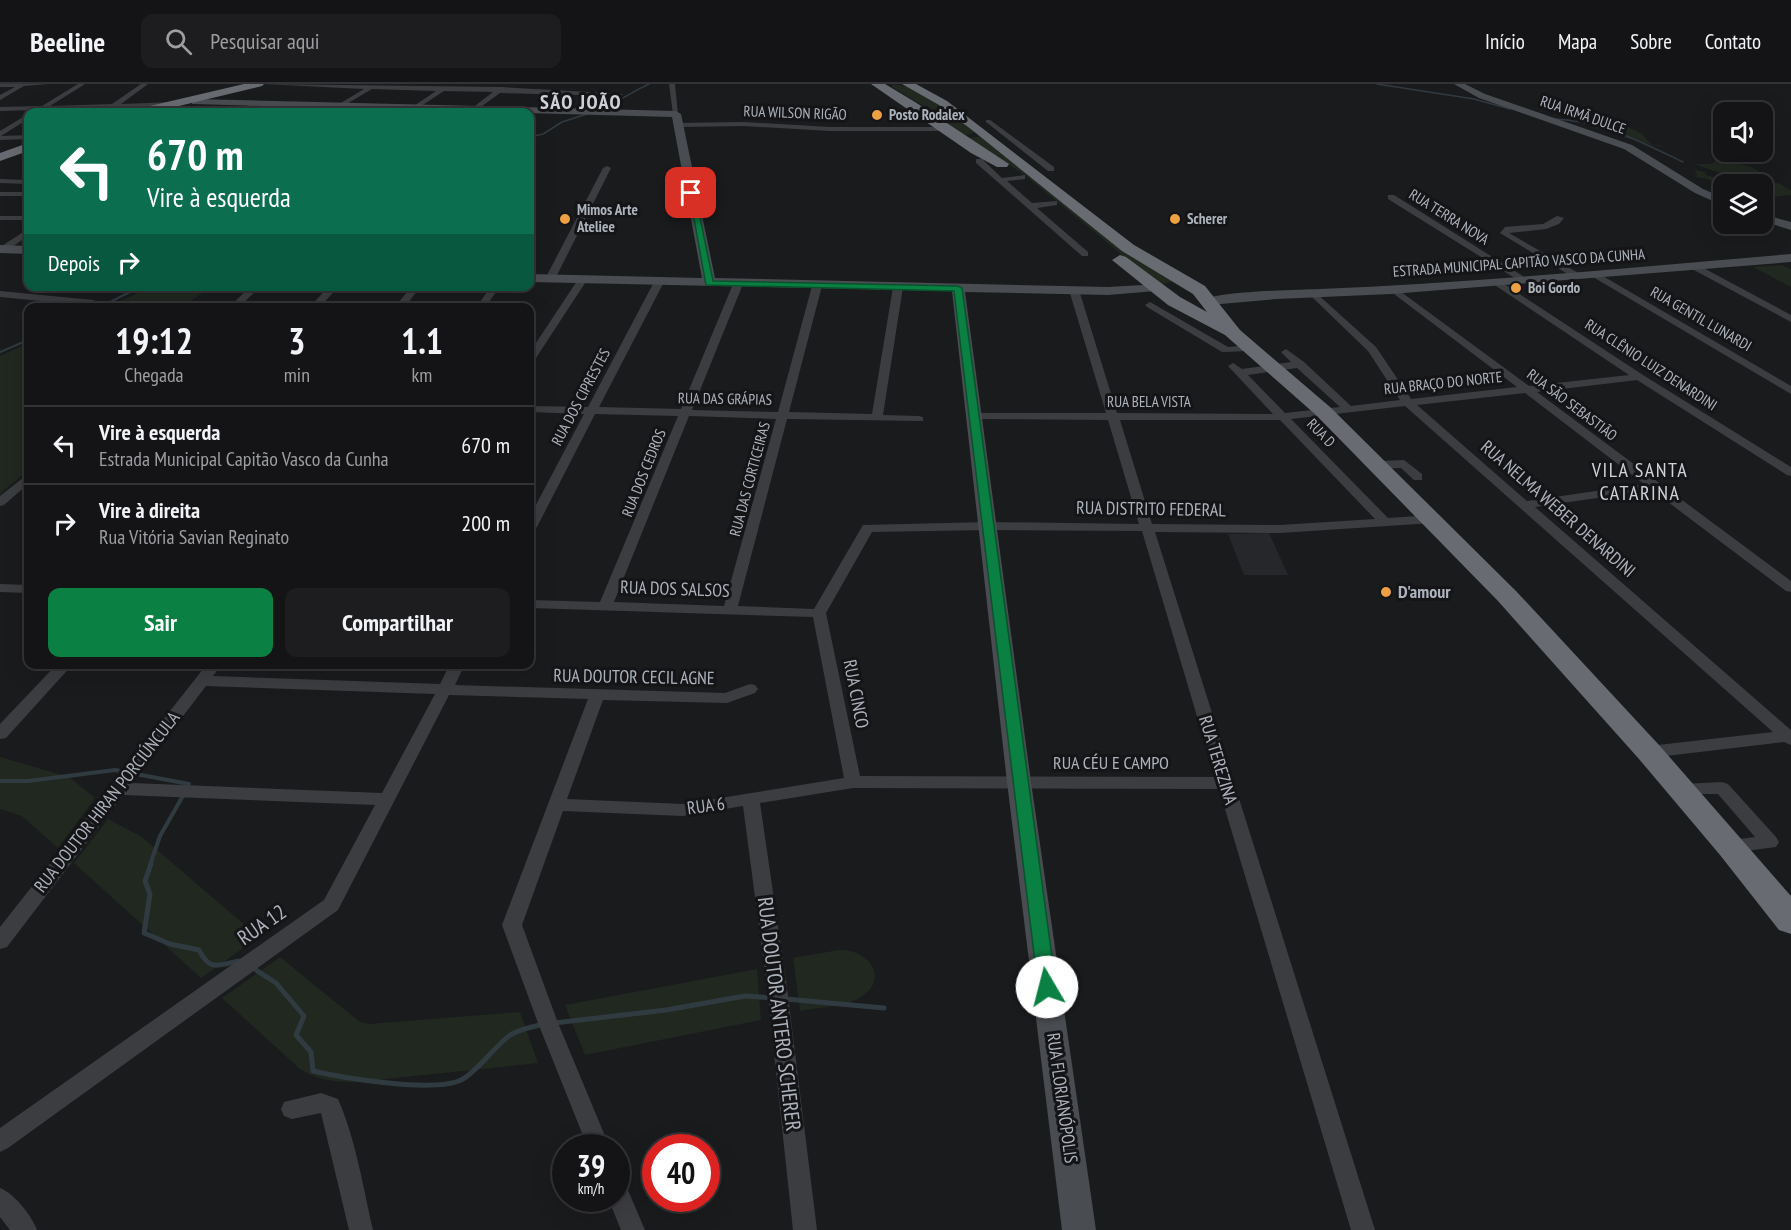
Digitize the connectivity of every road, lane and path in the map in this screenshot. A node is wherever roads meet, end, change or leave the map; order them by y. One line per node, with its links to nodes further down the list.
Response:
1 (24, 84): 2 (street); 12 (street); 18 (street)
2 (45, 84)
3 (82, 84): 24 (street)
4 (145, 84): 21 (street)
5 (258, 84): 26 (highway)
6 (267, 84): 14 (street); 19 (highway)
7 (450, 84): 15 (street)
8 (508, 84): 16 (street)
9 (672, 84): 36 (street)
10 (908, 84): 37 (highway)
11 (1458, 84): 55 (street, RUA IRMÃ DULCE)
12 (0, 85)
13 (881, 85): 40 (highway)
14 (373, 86): 15 (street); 22 (street)
15 (442, 89): 16 (street); 31 (street)
16 (499, 91): 17 (street); 32 (street)
17 (620, 94)
18 (0, 98)
19 (195, 102): 20 (street); 27 (highway)
20 (257, 103): 22 (street); 28 (street)
21 (113, 106): 24 (street); 25 (street)
22 (340, 106): 29 (street); 30 (street)
23 (24, 108): 33 (street)
24 (43, 108)
25 (140, 108)
26 (173, 108)
27 (173, 108)
28 (247, 108)
29 (336, 108)
30 (376, 108)
31 (414, 108)
32 (476, 108)
33 (0, 109)
34 (534, 114): 36 (street)
35 (24, 119): 41 (street)
36 (677, 120): 40 (street, RUA WILSON RIGÃO); 77 (street)
37 (986, 127): 40 (highway); 44 (street); 44 (highway)
38 (534, 130): 39 (street)
39 (538, 130)
40 (951, 132): 48 (highway)
41 (0, 136): 42 (street)
42 (24, 137)
43 (24, 146): 45 (highway)
44 (1020, 154): 48 (highway)
45 (0, 155)
46 (980, 160): 49 (street)
47 (607, 168): 72 (street)
48 (1030, 168): 49 (street); 56 (highway); 79 (highway)
49 (1001, 180): 57 (street)
50 (0, 181): 51 (street)
51 (24, 182)
52 (0, 194): 53 (street)
53 (24, 194)
54 (1391, 197): 74 (street, RUA TERRA NOVA)
55 (1713, 198)
56 (1054, 203): 57 (street); 83 (highway)
57 (1030, 206): 66 (street)
58 (0, 218): 59 (street)
59 (24, 218)
60 (1560, 218): 70 (street)
61 (1773, 220): 62 (street)
62 (1791, 225)
63 (24, 235): 64 (street)
64 (1, 249): 65 (street)
65 (24, 250)
66 (1085, 254)
67 (1790, 258): 68 (street, ESTRADA MUNICIPAL CAPITÃO VASCO DA CUNHA)
68 (1693, 266): 69 (street, ESTRADA MUNICIPAL CAPITÃO VASCO DA CUNHA); 100 (street)
69 (1596, 275): 70 (street, ESTRADA MUNICIPAL CAPITÃO VASCO DA CUNHA); 108 (street, RUA GENTIL LUNARDI)
70 (1577, 276): 74 (street, ESTRADA MUNICIPAL CAPITÃO VASCO DA CUNHA)
71 (534, 278): 72 (street)
72 (550, 279): 73 (street)
73 (582, 280): 75 (street); 103 (street)
74 (1524, 280): 76 (street, ESTRADA MUNICIPAL CAPITÃO VASCO DA CUNHA)
75 (659, 282): 77 (street); 112 (street, RUA DOS CIPRESTES)
76 (1495, 282): 85 (street, ESTRADA MUNICIPAL CAPITÃO VASCO DA CUNHA); 106 (street, RUA CLÊNIO LUIZ DENARDINI)
77 (709, 283): 78 (street)
78 (738, 284): 80 (street); 114 (street, RUA DOS CEDROS)
79 (1192, 285): 83 (highway); 92 (street, ESTRADA MUNICIPAL CAPITÃO VASCO DA CUNHA); 93 (highway)
80 (817, 286): 81 (street); 115 (street, RUA DAS CORTICEIRAS)
81 (898, 287): 82 (street); 119 (street)
82 (958, 288): 84 (street); 116 (street, RUA FLORIANÓPOLIS)
83 (1156, 288): 89 (street); 94 (highway)
84 (1074, 290): 89 (street); 117 (street, RUA TEREZINA)
85 (1392, 290): 91 (street, ESTRADA MUNICIPAL CAPITÃO VASCO DA CUNHA); 107 (street, RUA SÃO SEBASTIÃO)
86 (252, 291): 96 (street)
87 (330, 291): 97 (street)
88 (413, 291): 98 (street)
89 (1108, 291): 94 (street)
90 (0, 294): 95 (street)
91 (1315, 295): 92 (street, ESTRADA MUNICIPAL CAPITÃO VASCO DA CUNHA); 109 (street, RUA NELMA WEBER DENARDINI)
92 (1249, 296): 93 (street, ESTRADA MUNICIPAL CAPITÃO VASCO DA CUNHA)
93 (1209, 301): 94 (highway); 101 (highway)
94 (1174, 302): 101 (highway)
95 (93, 303)
96 (238, 303)
97 (318, 303)
98 (402, 303)
99 (1150, 305): 102 (street)
100 (1791, 319)
101 (1234, 334): 102 (highway)
102 (1250, 348): 104 (highway)
103 (534, 352)
104 (1280, 360): 105 (street); 105 (street); 113 (highway); 118 (street, RUA D)
105 (1300, 364): 110 (street)
106 (1639, 376): 107 (street, RUA BRAÇO DO NORTE); 122 (street, RUA CLÊNIO LUIZ DENARDINI)
107 (1526, 389): 109 (street, RUA BRAÇO DO NORTE); 125 (street, RUA SÃO SEBASTIÃO)
108 (1791, 391)
109 (1407, 402): 110 (street, RUA BRAÇO DO NORTE); 127 (street, RUA NELMA WEBER DENARDINI)
110 (1347, 408): 113 (street, RUA BRAÇO DO NORTE)
111 (534, 409): 112 (street, RUA DAS GRÁPIAS)
112 (591, 411): 114 (street, RUA DAS GRÁPIAS); 128 (street, RUA DOS CIPRESTES)
113 (1323, 411): 118 (street, RUA BELA VISTA); 121 (highway)
114 (685, 413): 115 (street, RUA DAS GRÁPIAS); 137 (street, RUA DOS CEDROS)
115 (782, 416): 119 (street, RUA DAS GRÁPIAS); 138 (street, RUA DAS CORTICEIRAS)
116 (975, 416): 117 (street, RUA BELA VISTA); 131 (street, RUA FLORIANÓPOLIS)
117 (1112, 417): 118 (street, RUA BELA VISTA); 132 (street, RUA TEREZINA)
118 (1282, 417): 130 (street, RUA D)
119 (877, 418): 120 (street, RUA DAS GRÁPIAS)
120 (919, 419)
121 (1378, 465): 123 (street); 129 (highway)
122 (1791, 472)
123 (1418, 477)
124 (24, 481): 126 (street)
125 (1653, 486): 127 (street); 134 (street, RUA SÃO SEBASTIÃO)
126 (0, 502)
127 (1524, 505): 148 (street, RUA NELMA WEBER DENARDINI)
128 (534, 519)
129 (1433, 519): 130 (street, RUA DISTRITO FEDERAL); 149 (highway)
130 (1385, 522): 132 (street, RUA DISTRITO FEDERAL)
131 (989, 526): 132 (street, RUA DISTRITO FEDERAL); 139 (street, RUA DISTRITO FEDERAL); 151 (street, RUA FLORIANÓPOLIS)
132 (1145, 527): 152 (street, RUA TEREZINA)
133 (0, 588): 135 (street)
134 (1791, 588)
135 (23, 589)
136 (534, 604): 137 (street, RUA DOS SALSOS)
137 (605, 606): 138 (street, RUA DOS SALSOS)
138 (730, 610): 139 (street, RUA DOS SALSOS)
139 (819, 613): 150 (street, RUA CINCO)
140 (61, 669): 147 (street)
141 (211, 669): 143 (street, RUA DOUTOR HIRAN PORCIÚNCULA)
142 (455, 669): 144 (street, RUA 12)
143 (202, 681): 144 (street, RUA DOUTOR CECIL AGNE); 153 (street, RUA DOUTOR HIRAN PORCIÚNCULA)
144 (444, 689): 146 (street, RUA DOUTOR CECIL AGNE); 154 (street, RUA 12)
145 (750, 689): 146 (street, RUA DOUTOR CECIL AGNE)
146 (597, 696): 156 (street)
147 (0, 734)
148 (1790, 737): 149 (street)
149 (1649, 752): 157 (highway)
150 (853, 782): 151 (street, RUA CÉU E CAMPO); 155 (street, RUA 6)
151 (1019, 782): 152 (street, RUA CÉU E CAMPO); 168 (street, RUA FLORIANÓPOLIS)
152 (1225, 783): 169 (street, RUA TEREZINA)
153 (117, 789): 154 (street); 158 (street, RUA DOUTOR HIRAN PORCIÚNCULA)
154 (387, 799): 161 (street, RUA 12)
155 (751, 799): 156 (street, RUA 6); 167 (street, RUA DOUTOR ANTERO SCHERER)
156 (556, 806): 160 (street)
157 (1791, 921)
158 (0, 941)
159 (292, 1108): 165 (street)
160 (593, 1134)
161 (0, 1141)
162 (0, 1199): 164 (street)
163 (625, 1212): 166 (street)
164 (25, 1230)
165 (361, 1230)
166 (633, 1230)
167 (805, 1230)
168 (1079, 1230)
169 (1363, 1230)

